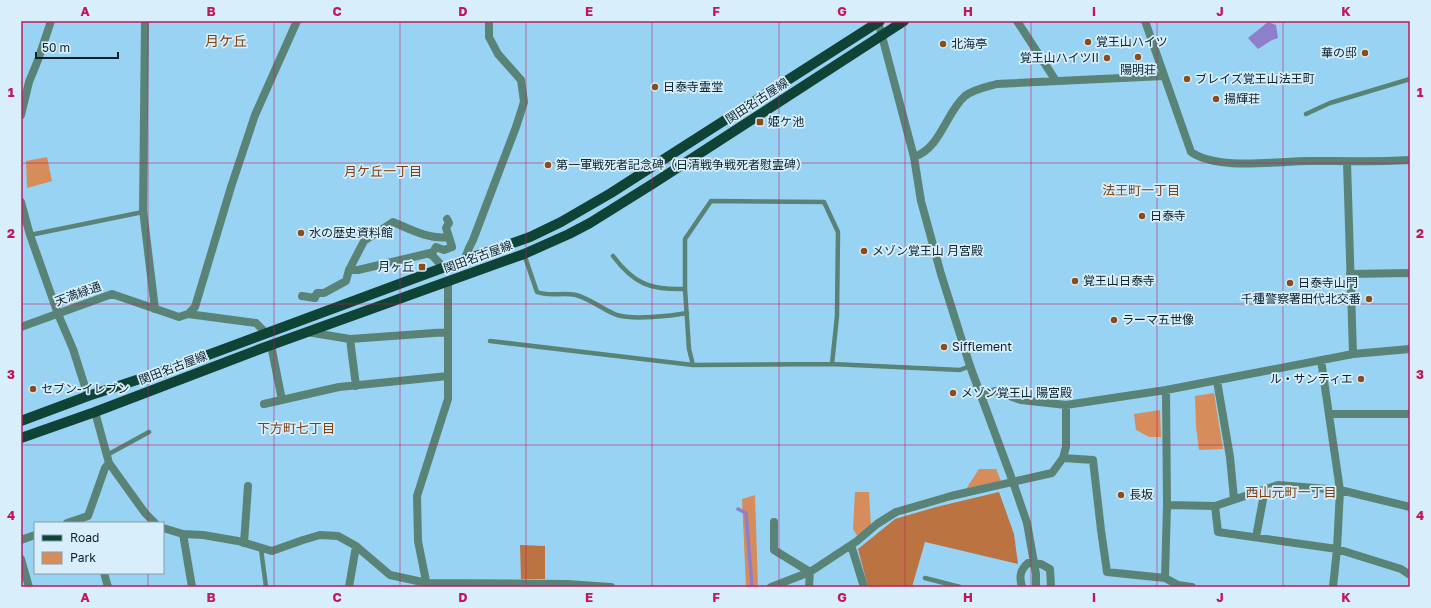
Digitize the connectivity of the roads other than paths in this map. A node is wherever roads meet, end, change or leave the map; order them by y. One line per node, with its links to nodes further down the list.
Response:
1 (51, 21): 13 (street)
2 (145, 21): 20 (street)
3 (296, 21): 38 (street)
4 (489, 21): 27 (street)
5 (879, 21): 9 (street); 27 (main road, 関田名古屋線)
6 (904, 21): 9 (main road, 関田名古屋線)
7 (1017, 21): 12 (street)
8 (1145, 21): 10 (street)
9 (882, 35): 16 (street); 24 (main road, 関田名古屋線)
10 (1164, 76): 12 (street); 18 (street)
11 (1410, 79): 14 (lane)
12 (1056, 81): 16 (street)
13 (23, 99): 15 (street)
14 (1306, 114)
15 (21, 115)
16 (914, 157): 51 (street)
17 (1410, 160): 18 (street)
18 (1347, 162): 31 (street)
19 (21, 202): 22 (street)
20 (143, 212): 22 (lane); 35 (street)
21 (447, 219): 23 (street)
22 (30, 235): 37 (street)
23 (449, 237): 25 (street); 29 (street)
24 (524, 254): 32 (main road, 関田名古屋線); 36 (lane)
25 (432, 255): 28 (street); 29 (street)
26 (613, 256): 33 (lane)
27 (464, 261): 28 (main road, 関田名古屋線)
28 (443, 267): 42 (main road, 関田名古屋線)
29 (349, 270): 34 (street)
30 (1410, 273): 31 (street)
31 (1350, 274): 47 (street)
32 (448, 281): 40 (main road, 関田名古屋線); 41 (street)
33 (685, 288): 36 (lane); 49 (lane)
34 (302, 296)
35 (155, 309): 37 (street, 天満緑通); 38 (street, 天満緑通)
36 (687, 313): 50 (lane)
37 (58, 314): 39 (street, 天満緑通); 57 (street)
38 (188, 314): 42 (street, 天満緑通)
39 (21, 327)
40 (307, 332): 43 (street); 45 (main road, 関田名古屋線)
41 (448, 332): 43 (street); 52 (street)
42 (266, 334): 57 (main road, 関田名古屋線)
43 (350, 339): 54 (street)
44 (490, 341): 50 (lane)
45 (271, 345): 58 (street); 61 (main road, 関田名古屋線)
46 (1410, 349): 47 (street)
47 (1352, 354): 48 (street)
48 (1321, 360): 53 (street); 62 (street)
49 (832, 364): 50 (lane); 51 (lane)
50 (693, 365)
51 (970, 366): 56 (street)
52 (448, 376): 54 (street); 97 (street)
53 (1217, 381): 55 (street); 73 (street)
54 (356, 386): 58 (street)
55 (1166, 390): 60 (street); 74 (street)
56 (980, 395): 60 (street); 69 (street)
57 (88, 396): 64 (main road, 関田名古屋線)
58 (282, 400): 59 (street)
59 (264, 404)
60 (1066, 405): 67 (street)
61 (95, 412): 66 (main road, 関田名古屋線); 68 (street)
62 (1329, 414): 63 (street); 72 (street)
63 (1410, 414)
64 (21, 421)
65 (149, 432): 68 (lane)
66 (21, 438)
67 (1063, 458): 69 (street); 96 (street)
68 (108, 459): 77 (street); 79 (street)
69 (1013, 482): 87 (street); 111 (street, bridge)
70 (248, 486): 86 (street)
71 (1265, 489): 72 (street); 73 (street); 84 (street)
72 (1340, 490): 76 (street); 90 (street)
73 (1234, 499): 75 (street)
74 (1167, 505): 75 (street); 96 (street)
75 (1214, 506): 84 (street)
76 (1410, 506)
77 (89, 519): 78 (street)
78 (73, 522)
79 (154, 522)
80 (774, 522): 92 (street)
81 (164, 528): 82 (street)
82 (183, 534): 86 (street); 102 (street)
83 (34, 535): 85 (street)
84 (1256, 537): 90 (street)
85 (21, 540)
86 (244, 543): 89 (street)
87 (851, 545): 92 (street); 108 (street)
88 (356, 546): 89 (street); 97 (street); 104 (street)
89 (261, 549): 103 (lane)
90 (1337, 549): 94 (street); 114 (street)
91 (21, 559): 100 (street)
92 (810, 572): 106 (street); 107 (street)
93 (104, 574): 101 (street)
94 (1410, 575)
95 (925, 578): 109 (lane)
96 (1165, 578): 99 (street)
97 (427, 585): 98 (street)
98 (574, 586): 105 (street)
99 (1178, 586): 113 (street)
100 (29, 587)
101 (108, 587)
102 (192, 587)
103 (266, 587)
104 (349, 587)
105 (611, 587)
106 (771, 587)
107 (809, 587)
108 (864, 587)
109 (960, 587)
110 (1022, 587): 112 (street)
111 (1036, 587)
112 (1051, 587)
113 (1192, 587)
114 (1333, 587)

